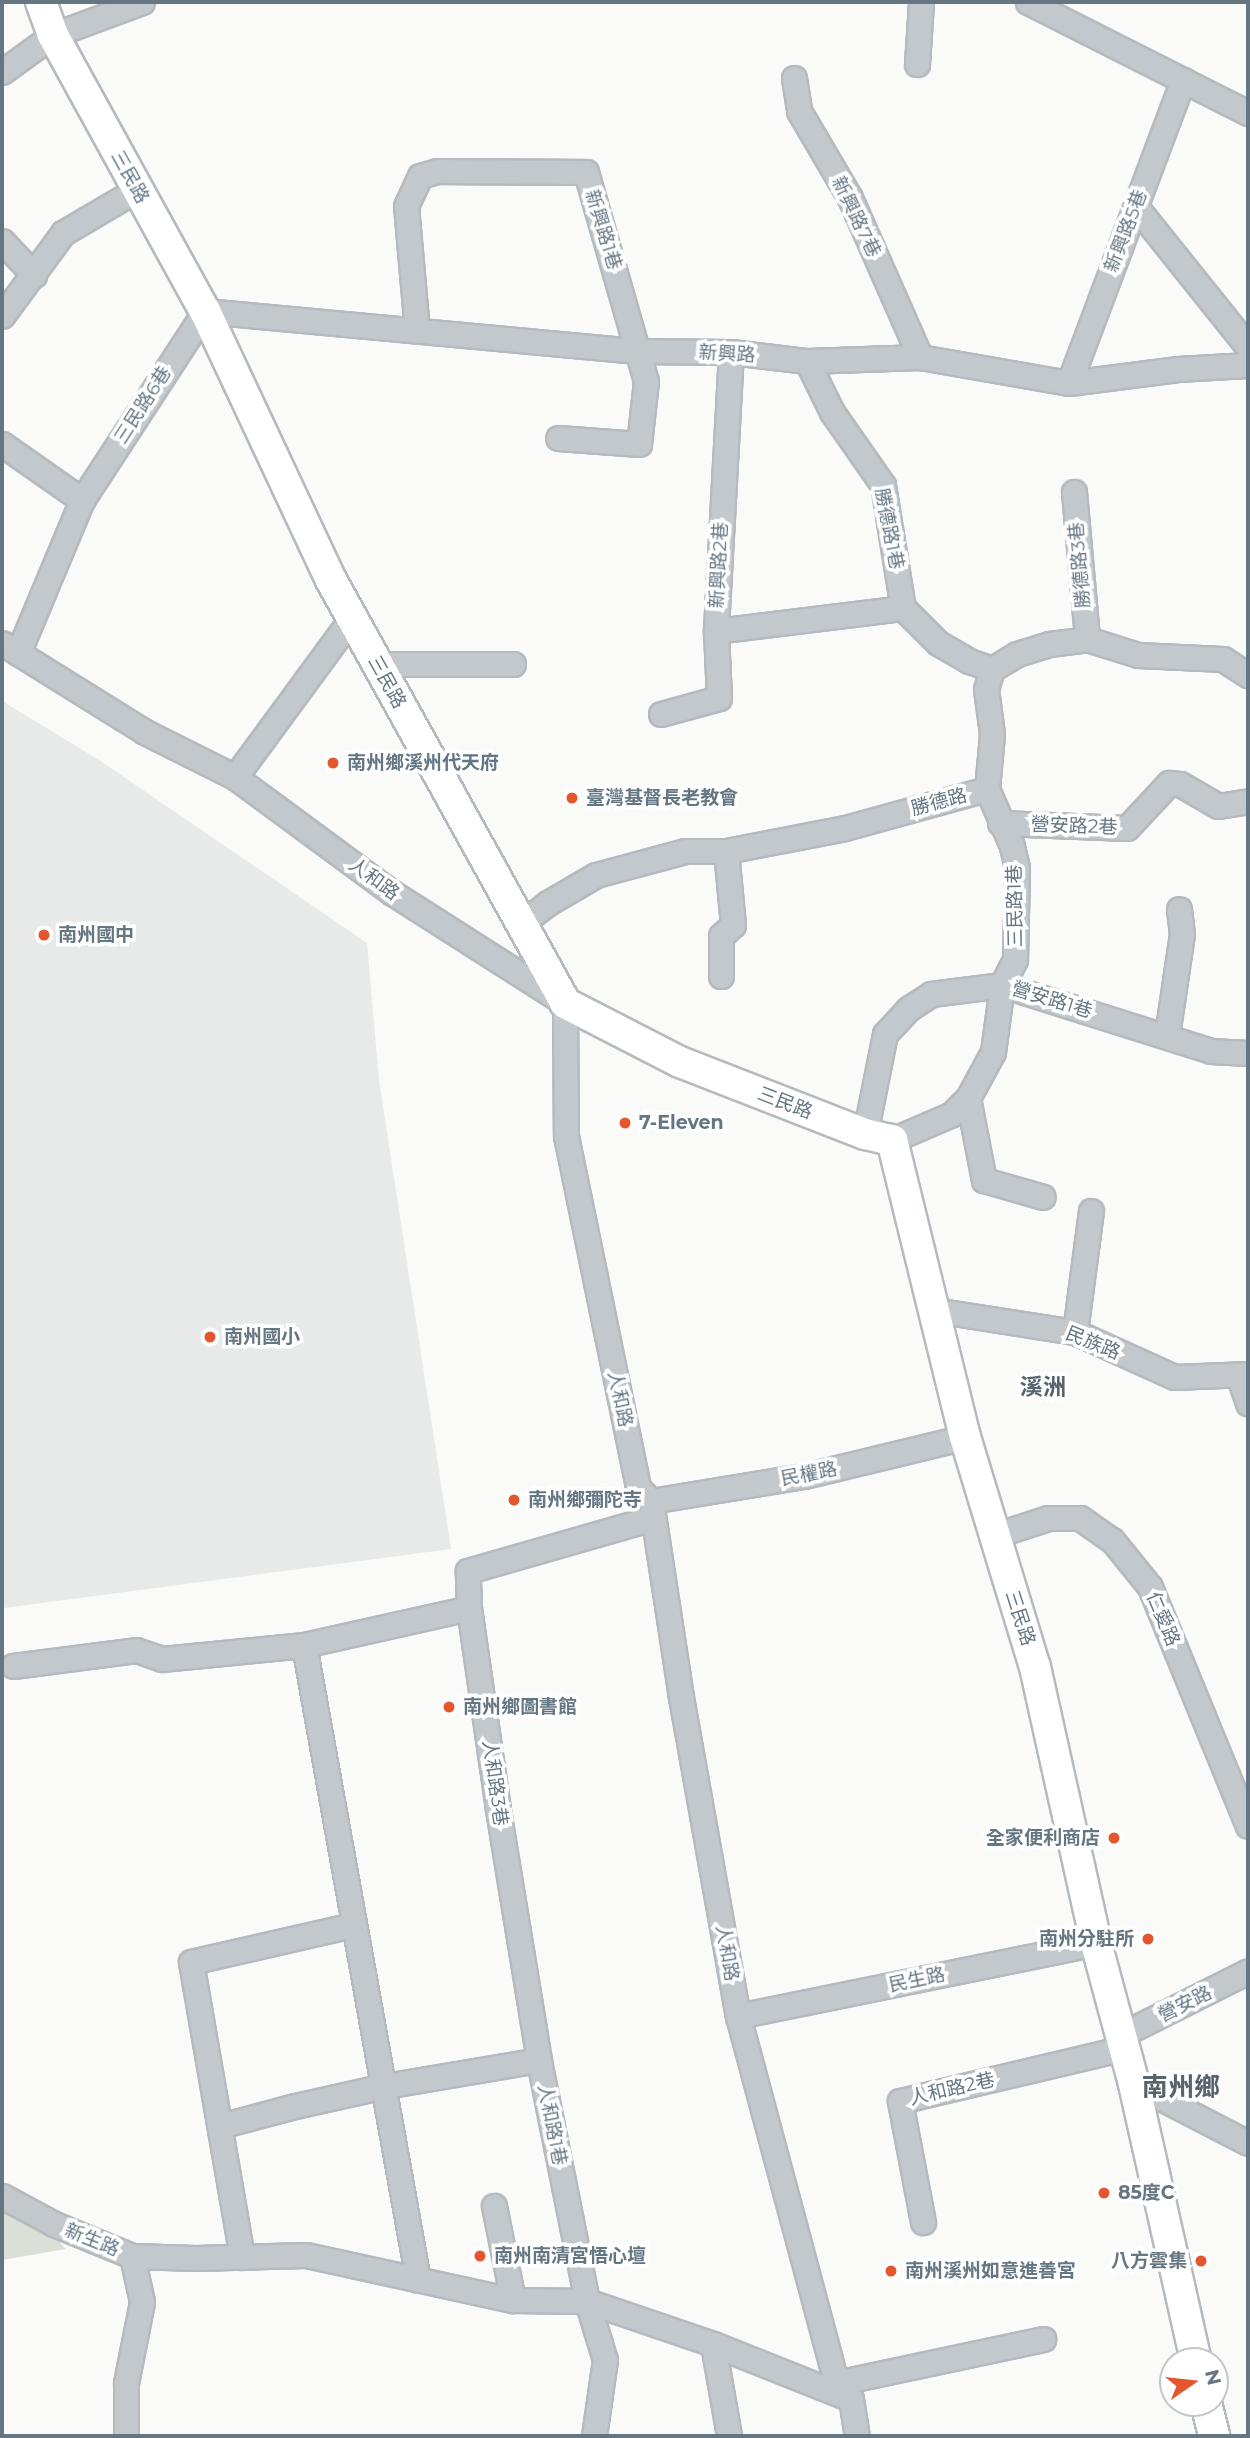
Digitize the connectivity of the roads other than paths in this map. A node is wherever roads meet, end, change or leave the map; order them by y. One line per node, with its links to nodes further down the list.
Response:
1 (41, 2): 5 (main road, 三民路)
2 (142, 2): 5 (street)
3 (921, 2): 6 (street)
4 (1028, 2): 9 (street)
5 (53, 35): 7 (street); 11 (main road, 三民路)
6 (918, 64)
7 (2, 72)
8 (794, 78): 21 (street, 新興路7巷)
9 (1184, 80): 10 (street); 12 (street, 新興路5巷)
10 (1248, 113)
11 (136, 190): 14 (street); 15 (main road, 三民路)
12 (1136, 206): 18 (street); 24 (street, 新興路5巷)
13 (2, 241): 14 (street)
14 (34, 275): 16 (street)
15 (205, 311): 17 (street, 新興路); 28 (street, 三民路6巷); 30 (main road, 三民路)
16 (2, 316)
17 (417, 331): 19 (street, 新興路); 19 (street, 新興路1巷)
18 (1248, 347)
19 (639, 351): 20 (street, 新興路); 25 (street, 新興路1巷)
20 (731, 352): 22 (street, 新興路); 31 (street, 新興路2巷)
21 (920, 357): 22 (street, 新興路); 24 (street, 新興路)
22 (807, 361): 29 (street, 勝德路1巷)
23 (1248, 365): 24 (street, 新興路)
24 (1069, 383)
25 (558, 438)
26 (2, 444): 28 (street)
27 (1073, 492): 32 (street, 勝德路3巷)
28 (82, 500): 33 (street, 三民路6巷)
29 (903, 608): 31 (street, 新興路2巷); 36 (street)
30 (351, 619): 34 (main road, 三民路); 39 (street)
31 (716, 631): 38 (street)
32 (1087, 639): 36 (street); 37 (street)
33 (10, 648): 39 (street, 人和路)
34 (377, 664): 35 (street); 45 (main road, 三民路)
35 (513, 664)
36 (992, 669): 40 (street, 勝德路)
37 (1248, 676)
38 (661, 714)
39 (235, 777): 48 (street, 人和路)
40 (987, 789): 42 (street, 三民路1巷); 43 (street, 勝德路)
41 (1248, 801): 42 (street, 營安路2巷)
42 (1000, 823): 47 (street, 三民路1巷)
43 (726, 851): 45 (street, 勝德路); 46 (street)
44 (1179, 909): 49 (street)
45 (521, 924): 48 (main road, 三民路)
46 (721, 976)
47 (1002, 985): 49 (street, 營安路1巷); 51 (street, 三民路1巷); 52 (street, 營安路1巷)
48 (565, 1003): 52 (main road, 三民路); 60 (street, 人和路)
49 (1167, 1035): 50 (street, 營安路1巷)
50 (1248, 1053)
51 (968, 1098): 52 (street, 三民路1巷); 53 (street)
52 (878, 1137): 55 (main road, 三民路)
53 (1043, 1197)
54 (1091, 1211): 56 (street)
55 (934, 1310): 56 (street, 民族路); 59 (main road, 三民路)
56 (1075, 1332): 57 (street, 民族路)
57 (1244, 1375): 58 (street)
58 (1248, 1403)
59 (965, 1437): 60 (street, 民權路); 61 (main road, 三民路)
60 (652, 1510): 62 (street, 人和路3巷); 69 (street, 人和路)
61 (993, 1536): 65 (street, 仁愛路); 67 (main road, 三民路)
62 (469, 1608): 63 (street); 71 (street, 人和路3巷)
63 (304, 1645): 64 (street); 66 (street)
64 (13, 1666)
65 (1248, 1826)
66 (352, 1925): 73 (street); 74 (street)
67 (1096, 1943): 69 (street, 民生路); 70 (main road, 三民路)
68 (1248, 1971): 70 (street, 營安路)
69 (738, 2016): 87 (street, 人和路)
70 (1123, 2041): 72 (main road, 三民路); 78 (street, 人和路2巷)
71 (539, 2060): 73 (street, 人和路1巷); 83 (street, 人和路1巷)
72 (1134, 2084): 75 (street); 86 (main road, 三民路)
73 (385, 2087): 74 (street, 人和路1巷); 81 (street)
74 (220, 2126): 80 (street)
75 (1248, 2143)
76 (2, 2196): 79 (street, 新生路)
77 (494, 2206): 82 (street)
78 (923, 2222)
79 (132, 2256): 80 (street); 89 (street, 新生路)
80 (242, 2256): 81 (street)
81 (418, 2280): 82 (street)
82 (513, 2300): 83 (street)
83 (587, 2301): 85 (street); 90 (street, 人和路1巷)
84 (1043, 2339): 87 (street)
85 (713, 2344): 87 (street); 91 (street)
86 (1193, 2347)
87 (844, 2391): 92 (street, 人和路)
88 (1209, 2417): 93 (main road)
89 (126, 2436)
90 (594, 2436)
91 (729, 2436)
92 (857, 2436)
93 (1213, 2436)

